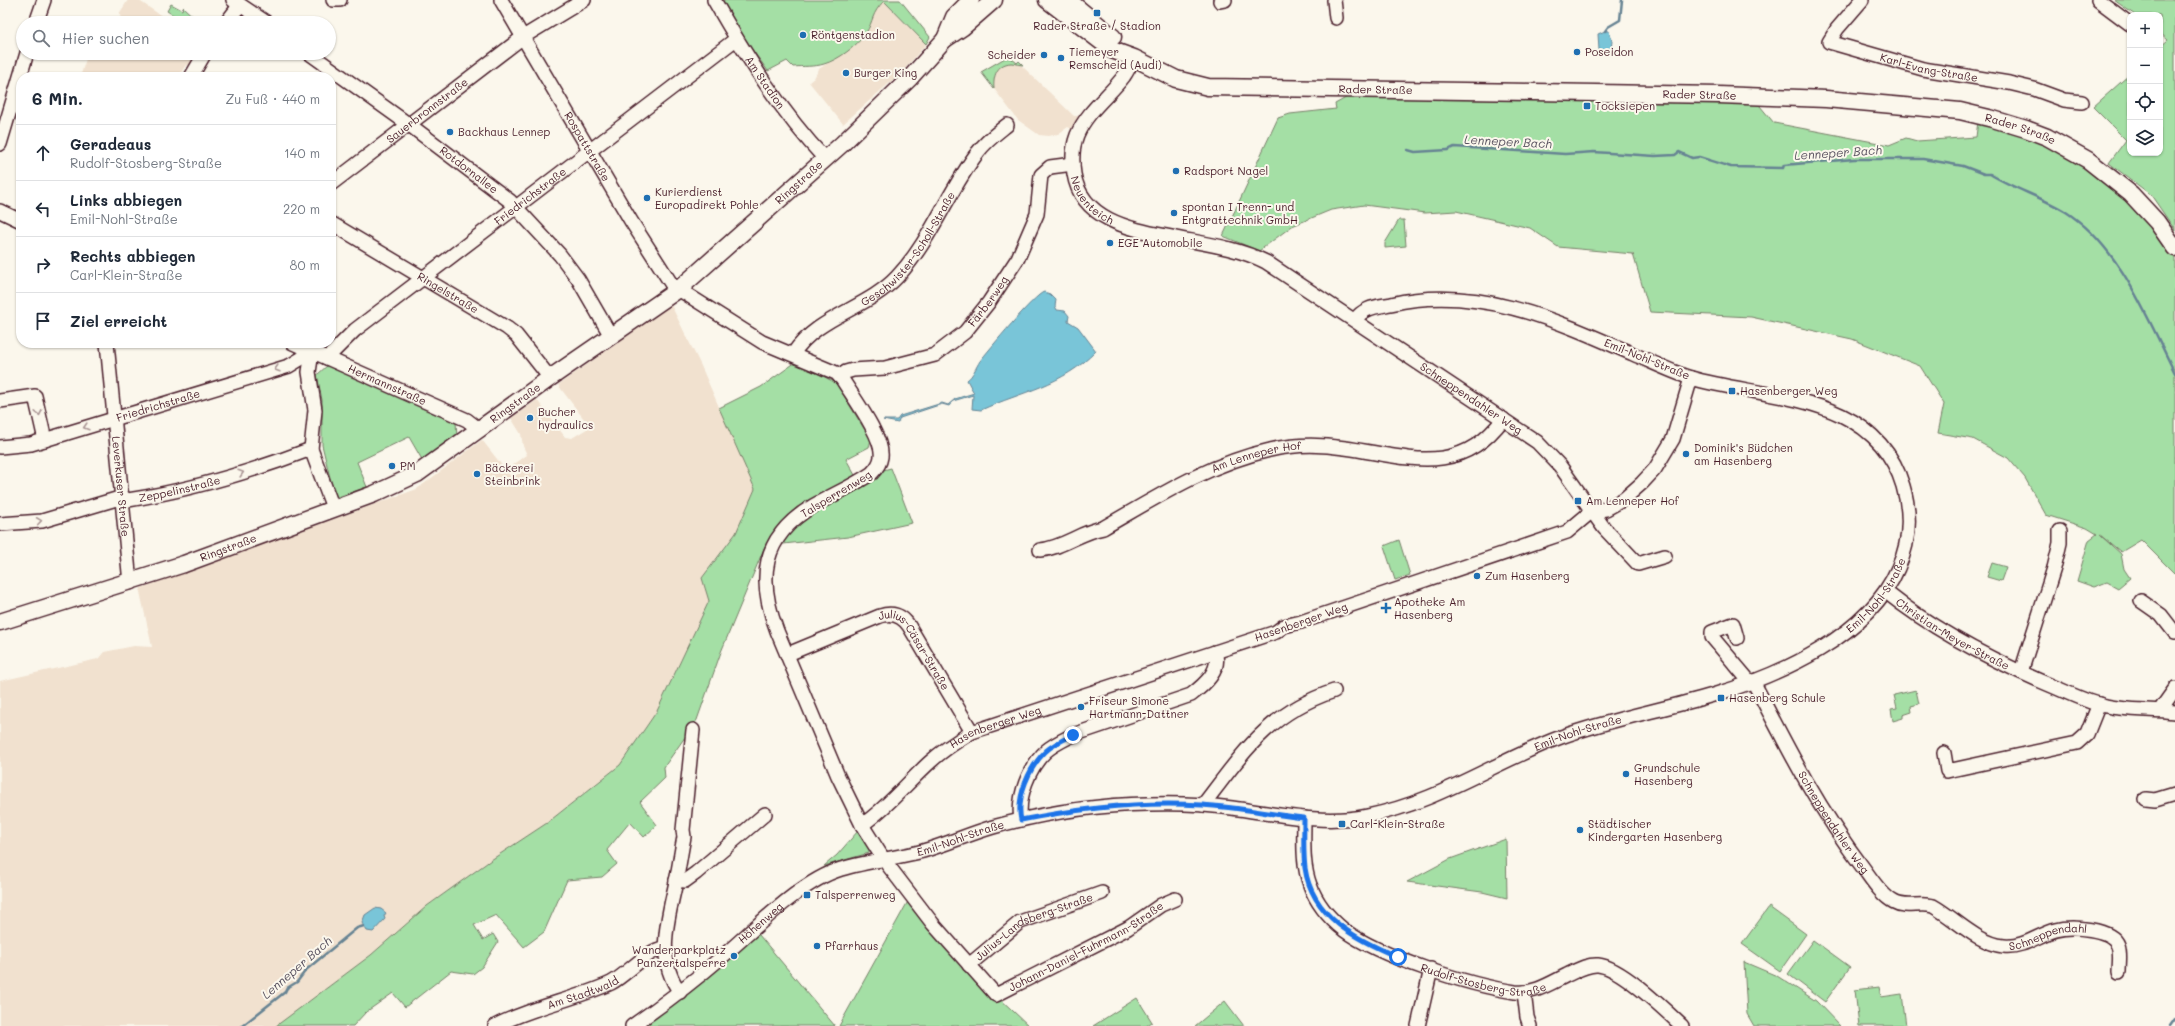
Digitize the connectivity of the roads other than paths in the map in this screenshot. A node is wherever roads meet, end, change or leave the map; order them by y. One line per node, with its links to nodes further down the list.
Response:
1 (44, 0): 15 (street)
2 (333, 0): 3 (street)
3 (340, 0)
4 (502, 0): 20 (street, Rospattstraße)
5 (584, 0): 20 (street, Sauerbronnstraße)
6 (714, 0): 21 (street, Am Stadion)
7 (971, 0): 22 (main road, Ringstraße)
8 (994, 0): 22 (main road, Ringstraße)
9 (1047, 0): 23 (main road, Rader Straße)
10 (1068, 0): 23 (main road, Rader Straße)
11 (1334, 0): 18 (street)
12 (1862, 0): 32 (street, Karl-Evang-Straße)
13 (2098, 0): 19 (street)
14 (236, 2): 16 (street); 17 (street)
15 (38, 16)
16 (231, 16)
17 (256, 16)
18 (1336, 18)
19 (2127, 22)
20 (523, 37): 33 (street, Sauerbronnstraße); 36 (street, Rospattstraße)
21 (736, 39): 36 (street, Friedrichstraße); 37 (street, Am Stadion)
22 (945, 39): 37 (main road, Ringstraße)
23 (1134, 58): 38 (street, Neuenteich); 44 (main road, Rader Straße)
24 (25, 60): 27 (street)
25 (201, 60): 28 (street)
26 (319, 60): 29 (street, Rotdornallee)
27 (23, 72)
28 (194, 72)
29 (335, 72)
30 (336, 72): 33 (street, Rotdornallee)
31 (16, 96): 35 (street)
32 (2082, 102)
33 (408, 124): 39 (street, Sauerbronnstraße); 40 (street, Rotdornallee)
34 (1008, 125): 55 (street, Geschwister-Scholl-Straße)
35 (0, 144)
36 (590, 151): 40 (street, Friedrichstraße); 47 (street, Rospattstraße)
37 (825, 159): 47 (main road, Ringstraße)
38 (1073, 164): 45 (street, Neuenteich); 57 (street, Färberweg)
39 (336, 180)
40 (515, 207): 46 (street, Friedrichstraße); 49 (street, Rotdornallee)
41 (0, 211): 42 (street)
42 (16, 219)
43 (336, 227): 46 (street, Ringelstraße)
44 (2175, 248)
45 (1248, 253): 48 (street, Schneppendahler Weg)
46 (423, 278): 53 (street, Friedrichstraße); 58 (street, Ringelstraße)
47 (679, 289): 49 (main road, Ringstraße); 55 (street)
48 (1355, 320): 59 (street, Emil-Nohl-Straße); 62 (street, Schneppendahler Weg)
49 (611, 336): 58 (main road, Ringstraße)
50 (108, 348): 61 (street, Leverkuser Straße)
51 (303, 348): 54 (street, Hermannstraße)
52 (336, 348): 56 (street, Friedrichstraße)
53 (336, 348)
54 (312, 352): 56 (street, Hermannstraße); 61 (street, Friedrichstraße, one-way to 61); 66 (street)
55 (793, 354): 57 (street)
56 (327, 358): 63 (street, Hermannstraße)
57 (840, 376): 81 (street, Talsperrenweg)
58 (550, 378): 63 (main road, Ringstraße)
59 (1692, 378): 69 (street, Hasenberger Weg); 75 (street, Emil-Nohl-Straße)
60 (0, 401): 64 (street, one-way to 64)
61 (115, 419): 64 (street, Friedrichstraße, one-way to 64); 67 (street, Leverkuser Straße)
62 (1503, 420): 69 (street, Schneppendahler Weg); 72 (street, Am Lenneper Hof)
63 (480, 430): 68 (main road, Ringstraße)
64 (44, 440): 65 (street, Friedrichstraße)
65 (0, 447)
66 (311, 449): 67 (street, Zeppelinstraße, one-way to 66); 68 (street)
67 (123, 497): 70 (street, Zeppelinstraße, one-way to 67); 74 (street, Leverkuser Straße)
68 (333, 508): 74 (main road, Ringstraße)
69 (1592, 511): 73 (street, Schneppendahler Weg); 80 (street, Hasenberger Weg)
70 (0, 524)
71 (2060, 531): 82 (street, Christian-Meyer-Straße)
72 (1040, 550)
73 (1664, 556)
74 (130, 583): 77 (main road, Ringstraße)
75 (1886, 592): 82 (street, Christian-Meyer-Straße); 83 (street, Emil-Nohl-Straße)
76 (2141, 601): 78 (street)
77 (0, 622)
78 (2175, 633)
79 (1737, 638): 83 (street, Schneppendahler Weg)
80 (1215, 652): 90 (street, Hasenberger Weg); 97 (street)
81 (788, 654): 90 (street, Julius-Cäsar-Straße); 98 (street, Talsperrenweg)
82 (2021, 672): 86 (street, Christian-Meyer-Straße)
83 (1752, 681): 96 (street, Emil-Nohl-Straße); 103 (street, Schneppendahler Weg)
84 (2175, 689): 87 (street)
85 (1334, 691): 94 (street)
86 (2099, 704): 87 (street, Christian-Meyer-Straße); 91 (street)
87 (2160, 710): 88 (street, Christian-Meyer-Straße)
88 (2175, 712)
89 (693, 730): 100 (street)
90 (972, 732): 98 (street, Hasenberger Weg)
91 (1944, 753)
92 (2175, 794): 93 (street)
93 (2146, 799)
94 (1203, 805): 96 (street, Emil-Nohl-Straße); 97 (street, Emil-Nohl-Straße)
95 (765, 814): 100 (street)
96 (1304, 818): 106 (street, Rudolf-Stosberg-Straße)
97 (1021, 820): 99 (street, Emil-Nohl-Straße)
98 (862, 825): 99 (street, Talsperrenweg)
99 (884, 860): 105 (street, Talsperrenweg); 108 (street, Höhenweg)
100 (676, 880): 104 (street)
101 (1102, 893): 105 (street, Julius-Landsberg-Straße)
102 (1175, 899): 110 (street, Johann-Daniel-Fuhrmann-Straße)
103 (1953, 919): 107 (street, Schneppendahl)
104 (664, 948): 108 (street); 111 (street, Am Stadtwald)
105 (969, 965): 110 (street, Talsperrenweg)
106 (1431, 969): 109 (street, Rudolf-Stosberg-Straße); 113 (street)
107 (2118, 972)
108 (680, 992): 112 (street, Höhenweg)
109 (1524, 992): 114 (street); 115 (street, Rudolf-Stosberg-Straße)
110 (996, 995)
111 (495, 1026)
112 (632, 1026)
113 (1418, 1026)
114 (1530, 1026)
115 (1682, 1026)

